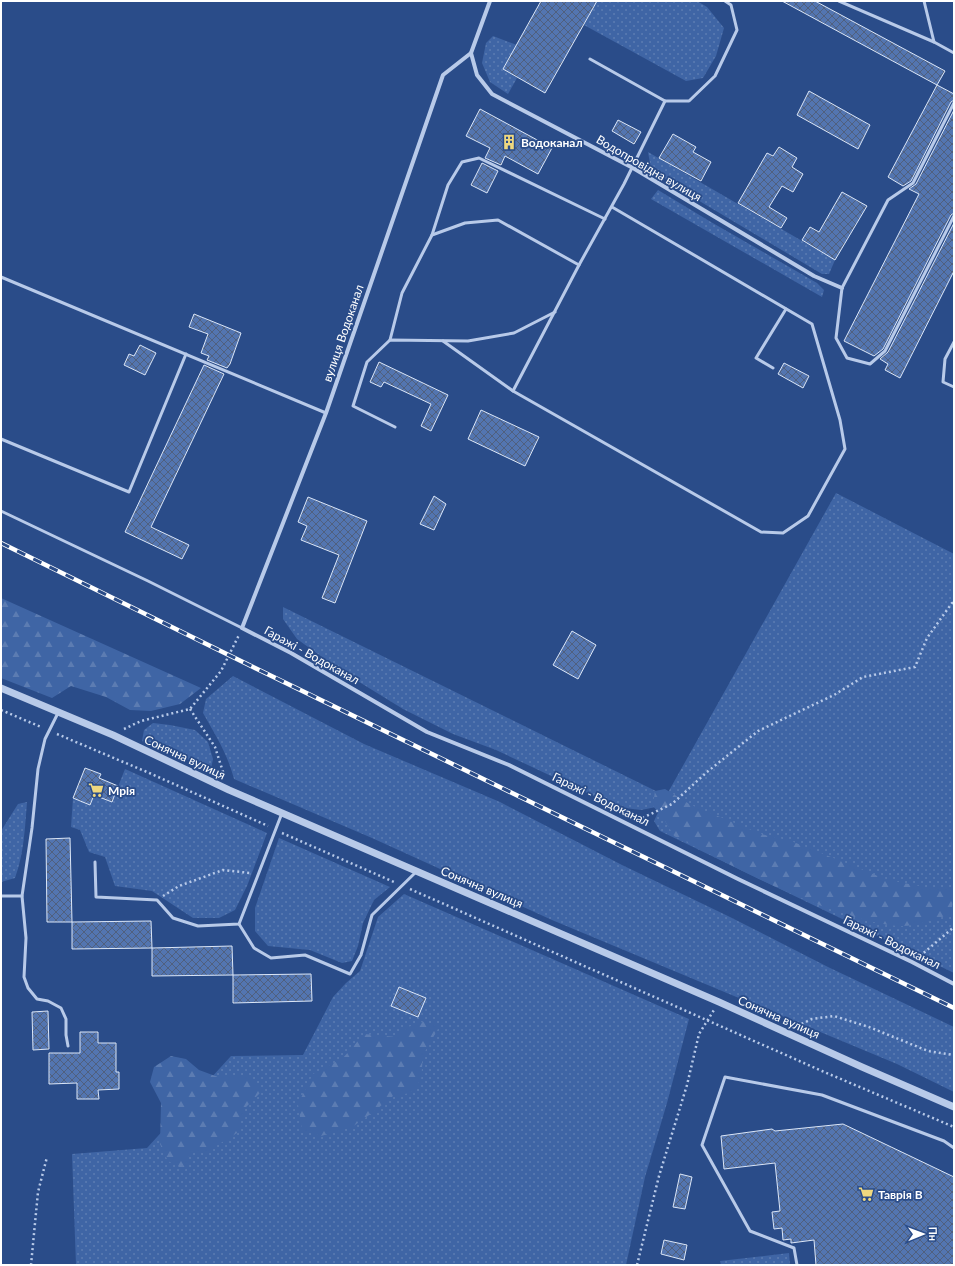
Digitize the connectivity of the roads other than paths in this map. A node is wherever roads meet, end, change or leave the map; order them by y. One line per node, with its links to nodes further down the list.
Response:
1 (490, 1): 6 (street)
2 (725, 1): 9 (lane)
3 (839, 1): 5 (lane)
4 (924, 1): 5 (lane)
5 (934, 42): 7 (lane)
6 (470, 53): 11 (street, Водопровідна вулиця); 28 (street, вулиця Водоканал)
7 (954, 53)
8 (590, 59): 9 (lane)
9 (665, 101): 11 (lane)
10 (954, 103): 18 (lane)
11 (633, 168): 12 (lane); 18 (street, Водопровідна вулиця)
12 (612, 207): 14 (lane); 19 (lane)
13 (954, 216): 18 (lane)
14 (605, 219): 15 (lane); 16 (lane)
15 (432, 235): 16 (lane); 21 (lane)
16 (579, 265): 20 (lane)
17 (1, 277): 24 (lane)
18 (842, 288)
19 (786, 309): 25 (lane); 27 (lane)
20 (555, 312): 22 (lane); 27 (lane)
21 (390, 340): 22 (lane); 29 (lane)
22 (443, 341): 27 (lane)
23 (954, 342): 26 (lane)
24 (186, 354): 28 (lane); 30 (lane)
25 (773, 368)
26 (954, 388)
27 (513, 391)
28 (326, 413): 32 (street, вулиця Водоканал)
29 (395, 427)
30 (1, 439)
31 (1, 511): 32 (lane)
32 (242, 628): 41 (street, Гаражі - Водоканал)
33 (1, 688): 34 (street, Сонячна вулиця)
34 (59, 712): 35 (street, Сонячна вулиця); 39 (lane)
35 (282, 813): 37 (street, Сонячна вулиця); 40 (lane)
36 (95, 862): 40 (lane)
37 (417, 871): 40 (lane); 43 (street, Сонячна вулиця)
38 (1, 896): 39 (lane)
39 (22, 896): 42 (lane)
40 (239, 924)
41 (954, 984)
42 (68, 1046)
43 (954, 1107)
44 (954, 1148): 45 (lane)
45 (797, 1265)

